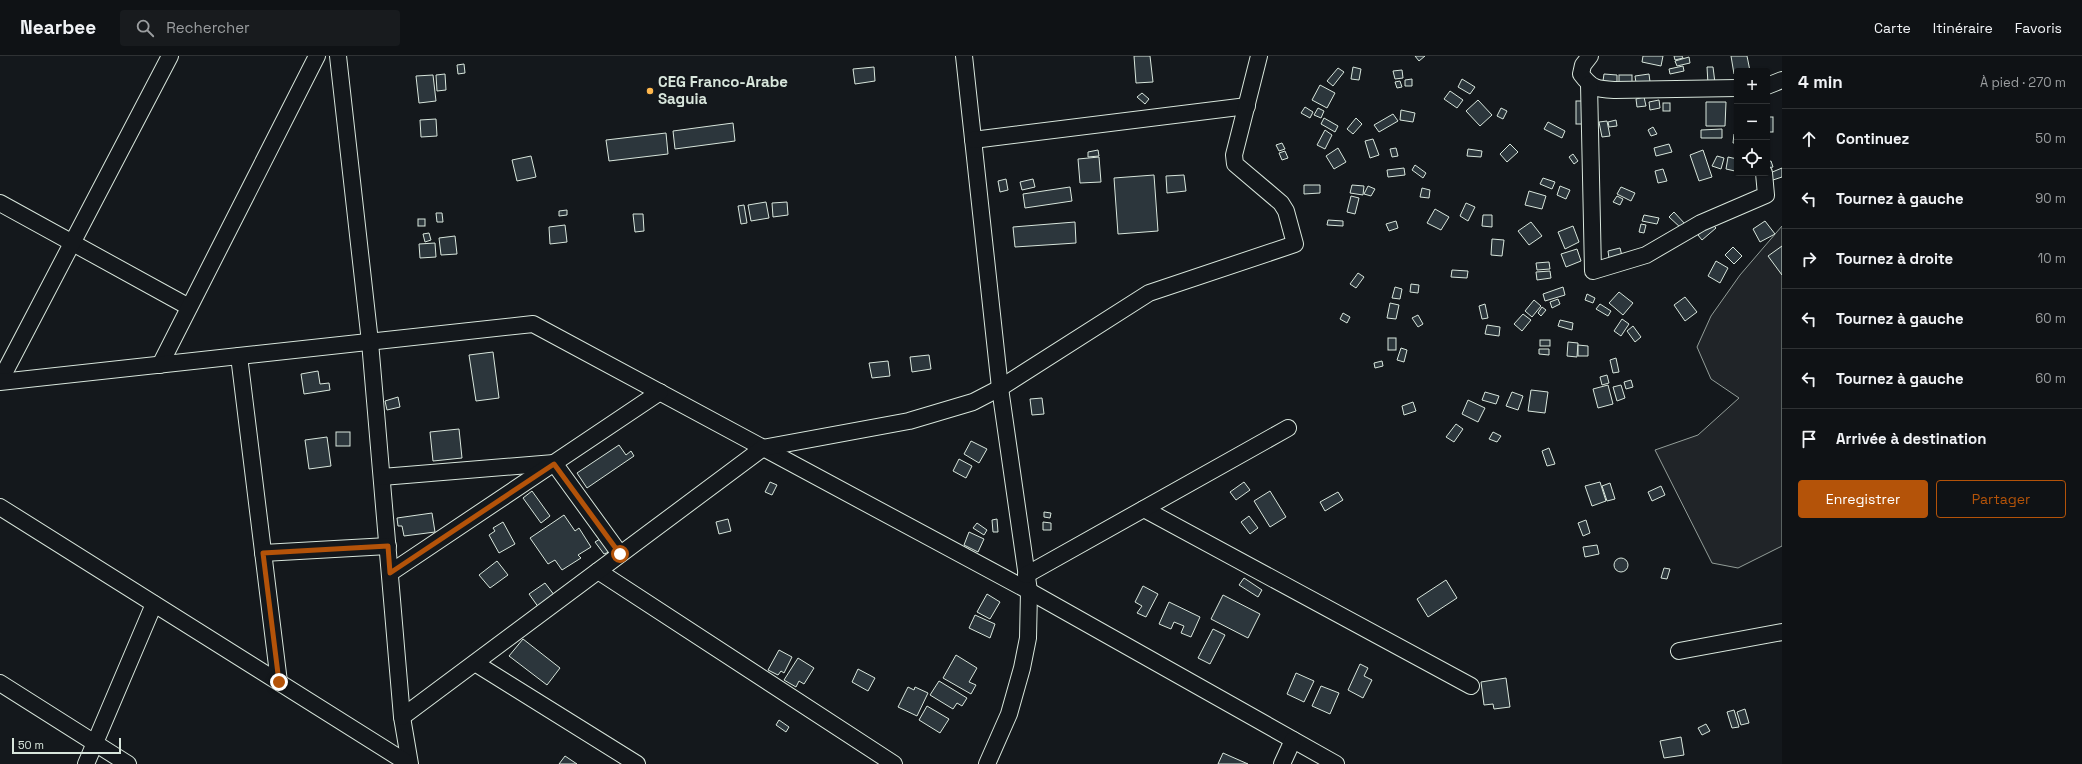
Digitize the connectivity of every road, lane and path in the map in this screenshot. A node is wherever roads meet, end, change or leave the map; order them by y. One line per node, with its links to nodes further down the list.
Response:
1 (170, 56): 15 (street)
2 (317, 56): 16 (street)
3 (338, 56): 17 (street)
4 (964, 56): 12 (street)
5 (1259, 56): 11 (street)
6 (1590, 56): 8 (street)
7 (1782, 80): 9 (street)
8 (1589, 84): 10 (street); 13 (street)
9 (1770, 85)
10 (1734, 88)
11 (1247, 106): 12 (street); 21 (street)
12 (973, 140): 21 (street)
13 (1764, 176)
14 (0, 203): 15 (street)
15 (72, 243): 16 (street); 20 (street)
16 (189, 307): 19 (street)
17 (370, 342): 18 (street); 22 (street); 26 (street)
18 (239, 356): 19 (street); 30 (street)
19 (160, 365): 20 (street)
20 (0, 382)
21 (1000, 388): 24 (street); 34 (street)
22 (660, 392): 24 (street); 25 (street)
23 (1288, 428): 28 (street)
24 (763, 448): 31 (street); 35 (street)
25 (554, 464): 26 (street); 31 (street); 33 (street)
26 (382, 477): 29 (street)
27 (0, 507): 36 (street)
28 (1144, 509): 34 (street); 42 (street)
29 (388, 546): 30 (street); 33 (street)
30 (263, 553): 40 (street)
31 (620, 554): 32 (street)
32 (598, 571): 39 (street); 50 (street)
33 (390, 573): 43 (street)
34 (1026, 575): 35 (street)
35 (1029, 591): 44 (street); 51 (street)
36 (154, 604): 40 (street); 45 (street)
37 (1782, 632): 38 (street)
38 (1679, 651)
39 (475, 663): 43 (street); 49 (street)
40 (279, 682): 48 (street)
41 (0, 683): 45 (street)
42 (1471, 686)
43 (402, 717): 48 (street)
44 (1293, 740): 52 (street); 53 (street)
45 (95, 743): 46 (street); 47 (street)
46 (86, 764)
47 (128, 764)
48 (409, 764)
49 (637, 764)
50 (894, 764)
51 (987, 764)
52 (1282, 764)
53 (1336, 764)

